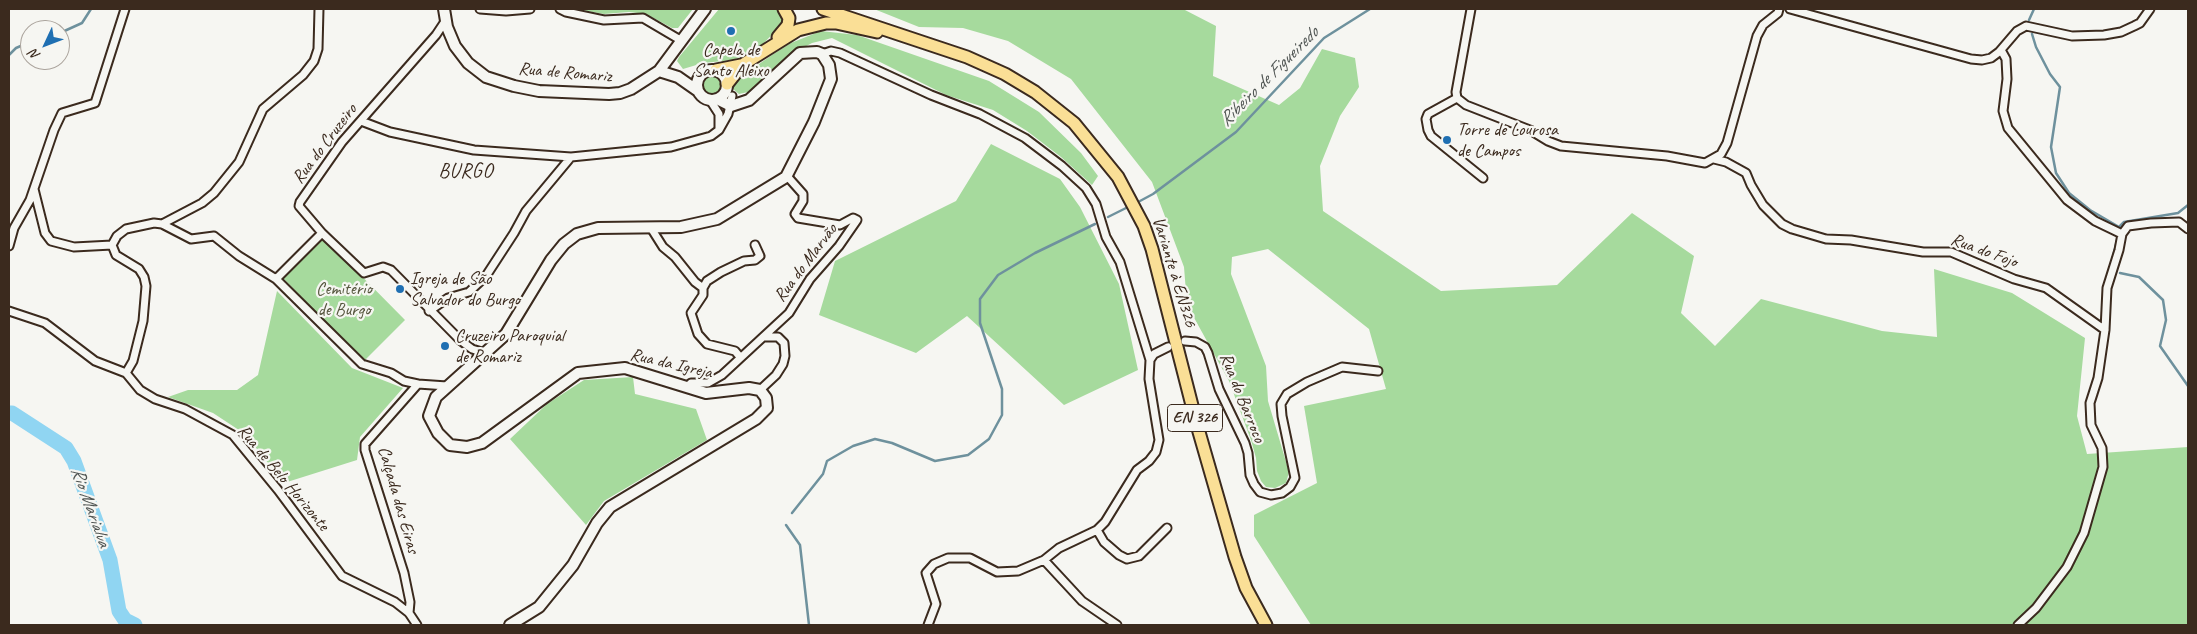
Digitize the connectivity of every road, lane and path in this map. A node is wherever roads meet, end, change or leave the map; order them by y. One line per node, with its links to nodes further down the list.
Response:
1 (125, 9): 34 (street)
2 (318, 9): 35 (street)
3 (480, 9): 4 (street)
4 (530, 9)
5 (560, 9): 15 (street)
6 (705, 9): 15 (street, Rua de Romariz)
7 (784, 9): 16 (main road)
8 (823, 9): 14 (main road, Variante à EN326 / EN 326)
9 (1471, 9): 26 (street)
10 (1779, 9): 31 (street)
11 (1790, 9): 17 (street)
12 (2150, 9): 17 (street)
13 (445, 14): 21 (street, Rua de Romariz); 28 (street, Rua do Cruzeiro)
14 (901, 34): 16 (main road); 68 (main road, Variante à EN326 / EN 326)
15 (682, 41): 21 (street, Rua de Romariz)
16 (768, 49): 19 (main road)
17 (2001, 50): 39 (street)
18 (822, 54): 25 (street); 32 (street); 53 (street)
19 (742, 65): 20 (main road); 25 (main road)
20 (716, 70): 22 (street); 25 (street)
21 (659, 71): 23 (street)
22 (700, 74): 23 (street); 24 (street)
23 (678, 77): 24 (street)
24 (698, 91): 27 (street)
25 (729, 94): 27 (street); 29 (street)
26 (1458, 98): 31 (street); 33 (street)
27 (713, 100): 29 (street)
28 (361, 121): 30 (street); 38 (street, Rua do Cruzeiro)
29 (719, 130): 30 (street)
30 (571, 157): 46 (street)
31 (1714, 159): 47 (street, Rua do Fojo)
32 (787, 176): 36 (street, Rua da Igreja); 48 (street, Rua do Marvão)
33 (1484, 178)
34 (34, 189): 40 (street); 42 (street)
35 (162, 224): 40 (street); 43 (street)
36 (651, 228): 44 (street); 51 (street, Rua da Igreja)
37 (2188, 229): 39 (street)
38 (322, 233): 43 (street); 46 (street)
39 (2122, 234): 47 (street)
40 (112, 245): 55 (street)
41 (754, 245): 44 (street)
42 (9, 246)
43 (276, 278): 56 (street)
44 (703, 288): 52 (street)
45 (9, 311): 55 (street, Rua de Belo Horizonte)
46 (429, 311): 51 (street)
47 (2105, 330): 69 (street)
48 (763, 337): 52 (street, Rua do Marvão); 59 (street)
49 (1185, 341): 54 (street, Rua do Barroco)
50 (1168, 347): 53 (street)
51 (485, 353): 57 (street, Rua da Igreja)
52 (740, 357): 58 (street, Rua do Marvão)
53 (1150, 360): 61 (street)
54 (1378, 371)
55 (126, 373): 63 (street, Rua de Belo Horizonte)
56 (418, 384): 57 (street); 63 (street, Calçada das Eiras)
57 (447, 386): 58 (street, Rua da Igreja)
58 (687, 387): 59 (street, Rua da Igreja)
59 (760, 390): 65 (street)
60 (1167, 528): 61 (street)
61 (1096, 530): 62 (street)
62 (1044, 560): 66 (street); 67 (street)
63 (409, 613): 64 (street, Rua de Belo Horizonte)
64 (417, 625)
65 (510, 625)
66 (928, 625)
67 (1117, 625)
68 (1266, 625)
69 (2018, 625)

